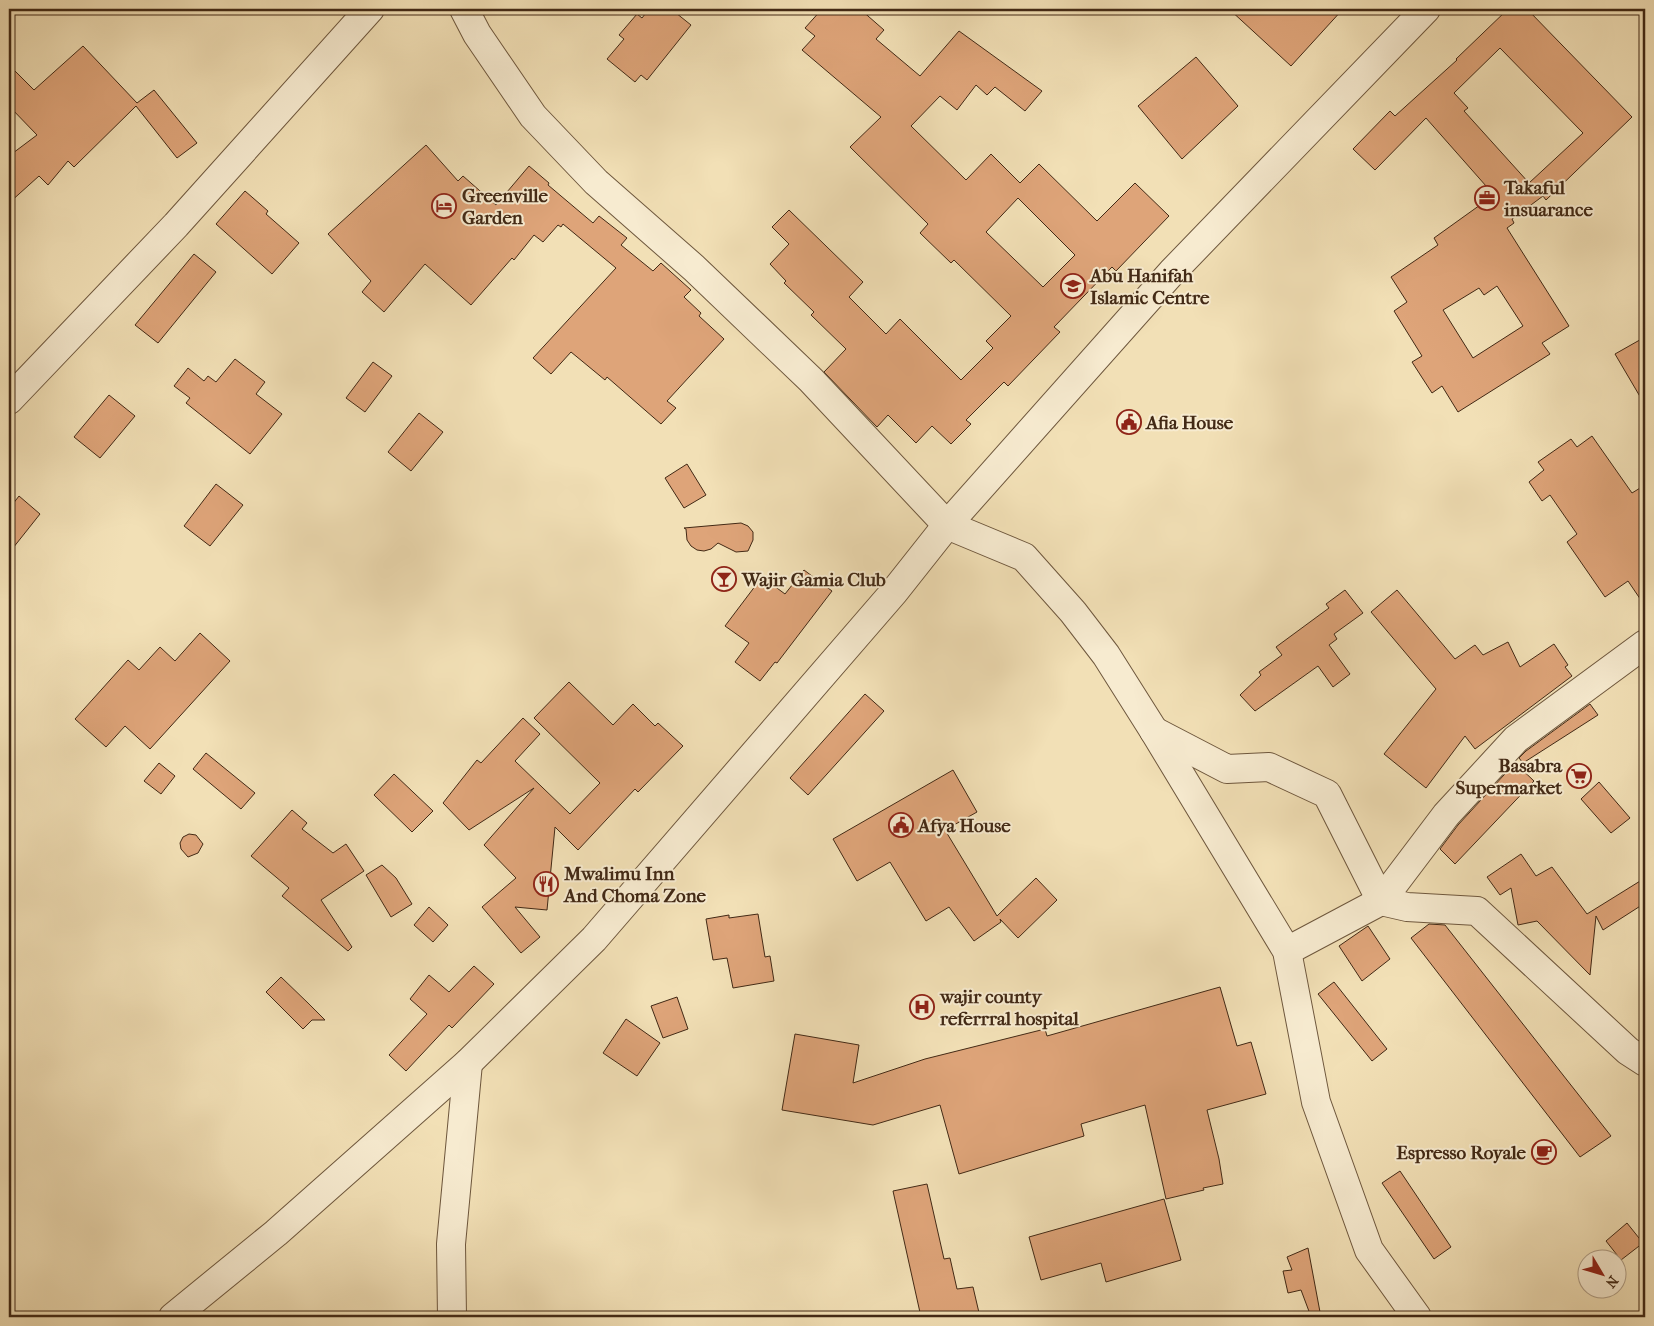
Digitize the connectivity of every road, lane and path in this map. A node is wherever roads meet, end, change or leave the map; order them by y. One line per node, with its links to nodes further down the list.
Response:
1 (370, 9): 4 (street)
2 (464, 9): 5 (street)
3 (1426, 9): 5 (street)
4 (9, 400)
5 (947, 524): 7 (street); 11 (street)
6 (1645, 644): 8 (street)
7 (1154, 731): 8 (street); 9 (street)
8 (1381, 901): 9 (street); 10 (street)
9 (1286, 951): 14 (street)
10 (1645, 1062)
11 (468, 1063): 12 (street); 13 (street)
12 (173, 1317)
13 (452, 1317)
14 (1417, 1317)

